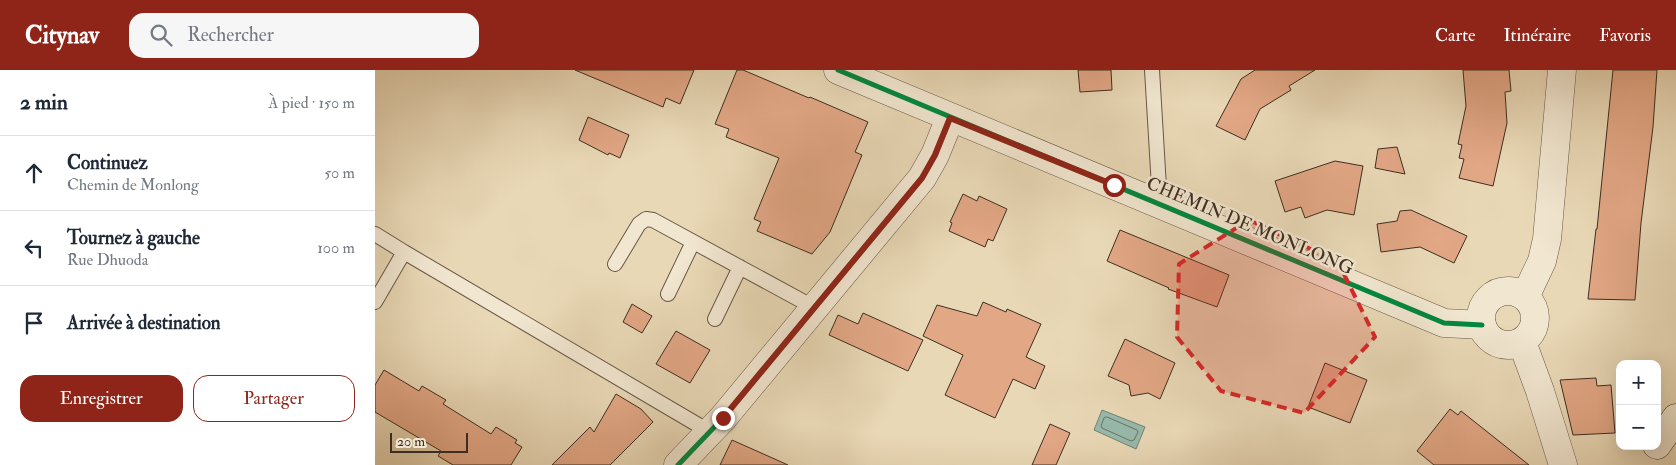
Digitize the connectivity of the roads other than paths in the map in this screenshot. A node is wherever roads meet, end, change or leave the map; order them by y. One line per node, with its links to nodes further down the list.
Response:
1 (1152, 70): 5 (lane, CHEMIN DE MONLONG)
2 (1562, 70): 12 (street)
3 (842, 71): 4 (street, CHEMIN DE MONLONG)
4 (950, 118): 5 (street, CHEMIN DE MONLONG); 14 (street)
5 (1160, 204): 16 (street, CHEMIN DE MONLONG)
6 (375, 234): 8 (lane)
7 (693, 242): 9 (lane); 10 (lane); 11 (lane)
8 (404, 252): 13 (lane); 19 (lane)
9 (615, 264)
10 (740, 267): 14 (lane); 15 (lane)
11 (668, 294)
12 (1525, 297): 16 (street); 17 (street)
13 (375, 302)
14 (815, 308): 19 (street)
15 (715, 319)
16 (1482, 325): 17 (street)
17 (1522, 342): 23 (street)
18 (1676, 418): 20 (street)
19 (709, 432): 22 (street)
20 (1661, 440)
21 (1654, 450): 24 (street)
22 (678, 465)
23 (1563, 465)
24 (1645, 465)

